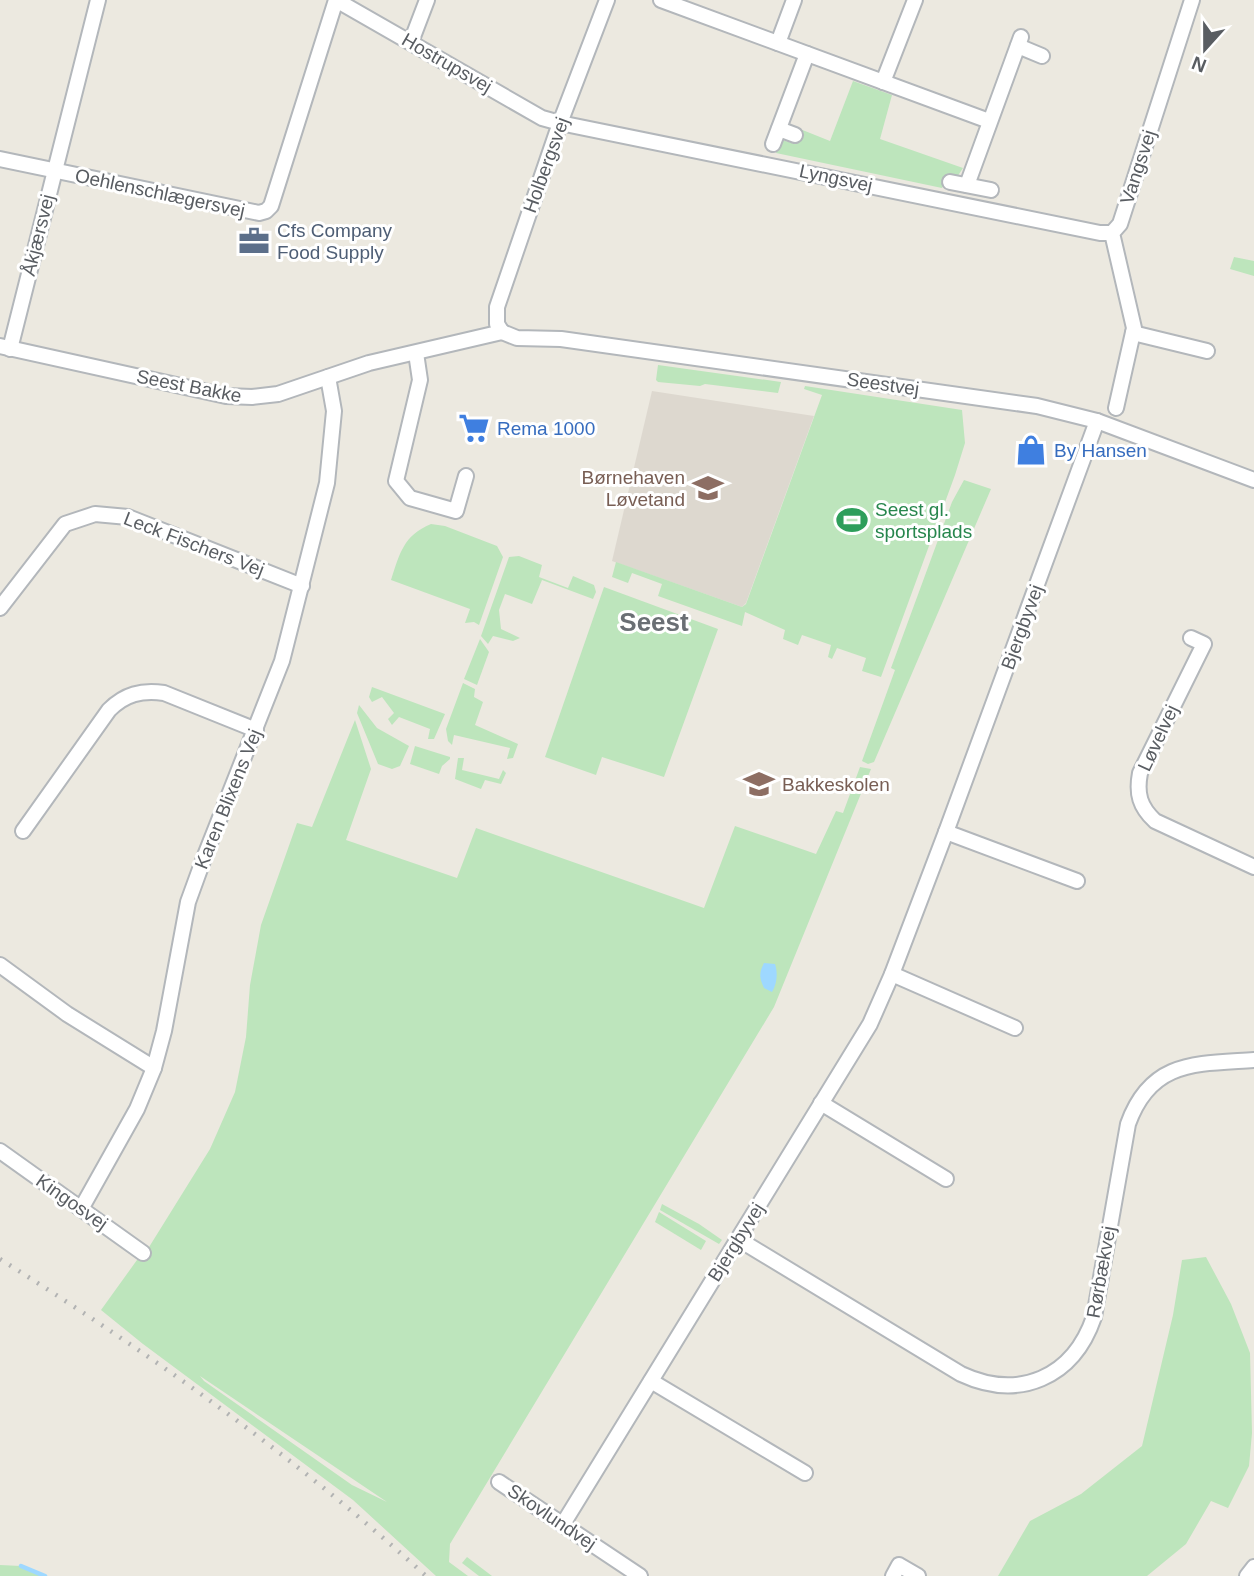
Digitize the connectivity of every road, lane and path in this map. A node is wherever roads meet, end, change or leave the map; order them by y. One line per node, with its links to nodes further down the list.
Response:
1 (98, 0): 21 (street, Åkjærsvej)
2 (336, 0): 10 (street, Hostrupsvej); 21 (street, Oehlenschlægersvej)
3 (427, 0): 10 (street)
4 (607, 0): 16 (street, Holbergsvej)
5 (660, 0): 9 (street)
6 (794, 0): 11 (street)
7 (915, 0): 14 (street)
8 (1192, 0): 25 (street, Vangsvej)
9 (677, 3): 11 (street)
10 (411, 42): 16 (street, Hostrupsvej)
11 (778, 43): 12 (street)
12 (807, 54): 14 (street); 17 (street)
13 (1042, 55): 15 (street)
14 (883, 82): 15 (street)
15 (989, 121): 23 (street)
16 (560, 123): 25 (street, Lyngsvej); 26 (street, Holbergsvej)
17 (779, 129): 18 (street); 19 (street)
18 (795, 135)
19 (773, 144)
20 (0, 159): 21 (street, Oehlenschlægersvej)
21 (54, 172): 28 (street, Åkjærsvej)
22 (950, 182): 23 (street)
23 (967, 185): 24 (street)
24 (991, 190)
25 (1112, 233): 27 (street)
26 (502, 332): 30 (street, Seest Bakke); 33 (street, Seestvej)
27 (1133, 333): 29 (street); 32 (street)
28 (5, 347): 31 (street, Seest Bakke)
29 (1207, 351)
30 (416, 353): 31 (street, Seest Bakke); 34 (street)
31 (328, 377): 36 (street, Karen Blixens Vej)
32 (1116, 408)
33 (1097, 421): 35 (street, Seestvej); 41 (street, Bjergbyvej)
34 (466, 476)
35 (1254, 480)
36 (302, 586): 37 (street, Leck Fischers Vej); 39 (street, Karen Blixens Vej)
37 (0, 608)
38 (1191, 638): 42 (street, Løvelvej)
39 (256, 730): 40 (street); 48 (street, Karen Blixens Vej)
40 (23, 831)
41 (946, 832): 43 (street); 45 (street, Bjergbyvej)
42 (1254, 867)
43 (1077, 881)
44 (0, 965): 48 (street)
45 (892, 974): 46 (street); 49 (street, Bjergbyvej)
46 (1015, 1028)
47 (1254, 1060): 53 (street, Rørbækvej)
48 (154, 1068): 52 (street, Karen Blixens Vej)
49 (821, 1103): 51 (street); 53 (street, Bjergbyvej)
50 (0, 1151): 52 (street, Kingosvej)
51 (946, 1179)
52 (81, 1209): 54 (street, Kingosvej)
53 (738, 1239): 55 (street, Bjergbyvej)
54 (143, 1253)
55 (651, 1381): 56 (street); 58 (street, Bjergbyvej)
56 (805, 1473)
57 (499, 1482): 58 (street, Skovlundvej)
58 (563, 1524): 60 (street, Skovlundvej)
59 (1254, 1567): 63 (street)
60 (640, 1576)
61 (893, 1576): 62 (street)
62 (918, 1576)
63 (1247, 1576)

